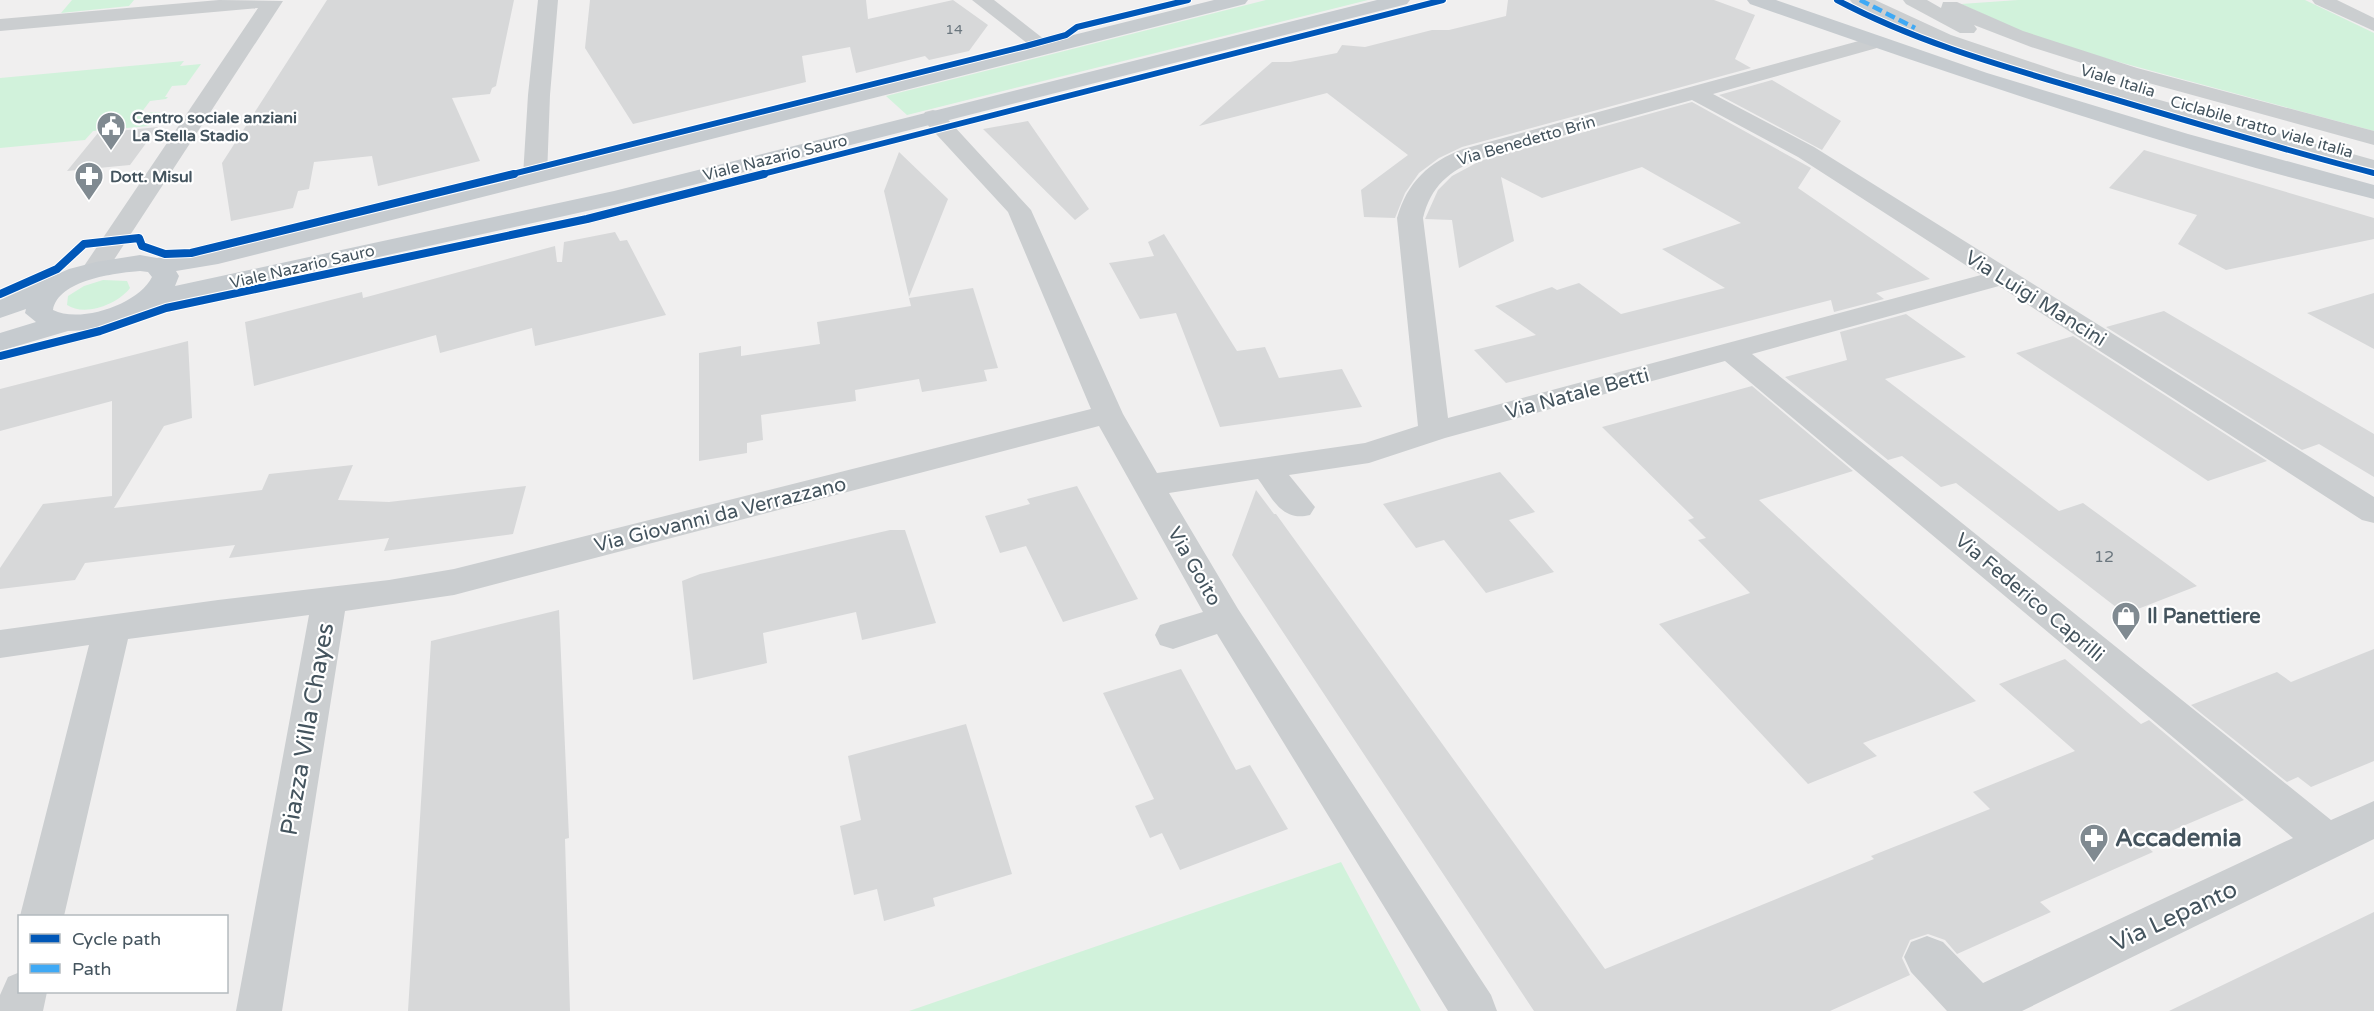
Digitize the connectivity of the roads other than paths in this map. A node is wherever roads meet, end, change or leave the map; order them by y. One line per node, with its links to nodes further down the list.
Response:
1 (273, 0): 12 (street); 25 (street)
2 (548, 0): 22 (street)
3 (982, 0): 16 (street)
4 (1238, 0): 16 (main road, Viale Nazario Sauro)
5 (1400, 0): 18 (main road, Viale Nazario Sauro)
6 (1757, 0): 14 (main road, Viale Italia)
7 (1794, 0): 14 (main road, Viale Italia)
8 (1860, 0): 21 (street, Viale Italia)
9 (1913, 0): 20 (street)
10 (1940, 0): 19 (street)
11 (2322, 0): 13 (street)
12 (0, 25)
13 (2374, 25)
14 (1847, 30): 15 (main road, Viale Italia)
15 (1877, 42): 17 (street, Via Benedetto Brin); 23 (main road, Viale Italia)
16 (1044, 47): 22 (main road, Viale Nazario Sauro)
17 (1693, 92): 26 (street, Via Luigi Mancini); 34 (street, Via Benedetto Brin)
18 (933, 117): 28 (main road, Viale Nazario Sauro); 33 (street, Via Goito)
19 (2374, 138)
20 (2374, 150)
21 (2374, 167)
22 (535, 176): 24 (main road, Viale Nazario Sauro)
23 (2374, 192)
24 (157, 266): 25 (main road, Viale Nazario Sauro); 28 (main road)
25 (96, 269): 27 (main road, Viale Nazario Sauro)
26 (2002, 277): 32 (street, Via Natale Betti); 38 (street, Via Luigi Mancini)
27 (56, 286): 29 (main road); 30 (main road)
28 (148, 300): 30 (main road, Viale Nazario Sauro)
29 (0, 310)
30 (64, 323): 31 (main road)
31 (0, 342)
32 (1732, 352): 34 (street, Via Natale Betti); 45 (street, Via Federico Caprilli)
33 (1108, 414): 36 (street, Via Goito); 39 (street, Via Giovanni da Verrazzano)
34 (1434, 431): 35 (street, Via Natale Betti)
35 (1267, 469): 36 (street, Via Natale Betti); 37 (street)
36 (1148, 485): 40 (street, Via Goito)
37 (1298, 507)
38 (2374, 512)
39 (329, 601): 41 (street, Piazza Villa Chayes); 51 (street, Piazza Villa Chayes)
40 (1225, 618): 42 (street); 52 (street, Via Goito)
41 (112, 628): 43 (street); 46 (street)
42 (1173, 635)
43 (0, 644)
44 (2374, 819): 45 (street, Via Lepanto)
45 (2328, 842): 49 (street, Via Lepanto)
46 (42, 915)
47 (1927, 957): 49 (street)
48 (24, 993): 50 (street)
49 (1974, 1010)
50 (20, 1011)
51 (259, 1011)
52 (1473, 1011)

